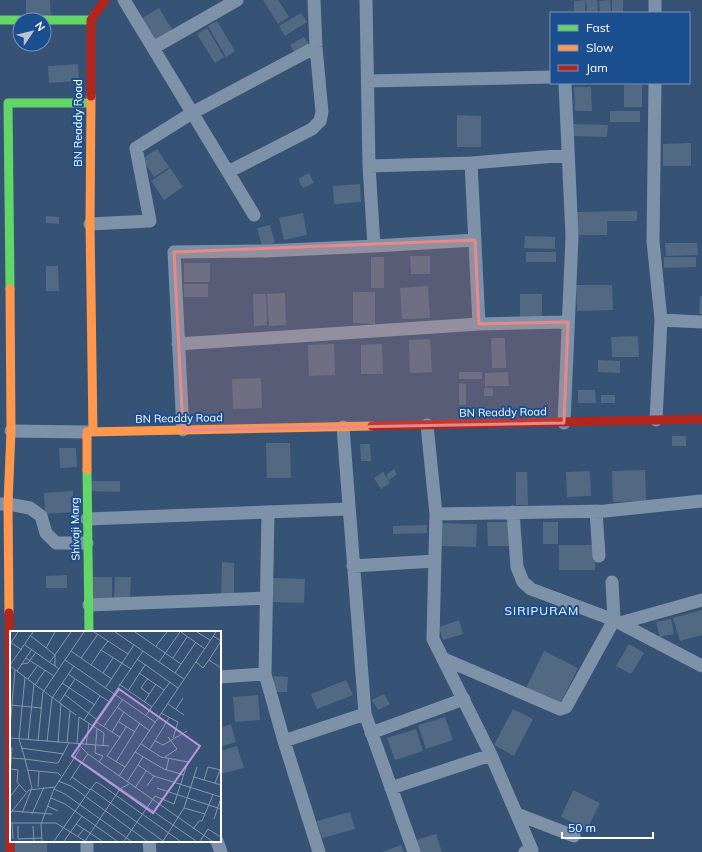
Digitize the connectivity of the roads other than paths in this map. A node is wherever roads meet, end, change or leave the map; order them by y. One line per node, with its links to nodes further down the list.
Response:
1 (105, 0): 11 (street)
2 (124, 0): 13 (street)
3 (237, 0): 13 (street)
4 (314, 0): 12 (street)
5 (366, 0): 15 (street)
6 (655, 0): 7 (street)
7 (655, 12)
8 (0, 20): 9 (street)
9 (12, 20)
10 (52, 20): 11 (street)
11 (91, 20): 19 (street, BN Readdy Road)
12 (316, 47): 20 (street); 24 (street)
13 (153, 48): 20 (street)
14 (550, 77): 15 (street)
15 (368, 81): 23 (street)
16 (565, 84): 21 (street)
17 (655, 84): 30 (street)
18 (4, 103): 19 (street); 25 (street)
19 (90, 103): 27 (street, BN Readdy Road)
20 (192, 113): 24 (street); 27 (street)
21 (568, 155): 22 (street); 31 (street)
22 (471, 163): 23 (street); 28 (street)
23 (369, 166): 29 (street)
24 (228, 172): 26 (street)
25 (4, 183): 41 (street)
26 (254, 215)
27 (90, 224): 42 (street, BN Readdy Road)
28 (475, 240): 29 (street); 33 (street)
29 (374, 246): 34 (street)
30 (661, 320): 32 (street); 36 (street)
31 (568, 322): 33 (street); 37 (street)
32 (702, 322)
33 (479, 324): 34 (street)
34 (178, 344): 40 (street)
35 (702, 419): 36 (street, BN Readdy Road)
36 (656, 420): 37 (street, BN Readdy Road)
37 (564, 423): 38 (street, BN Readdy Road)
38 (428, 425): 39 (street, BN Readdy Road); 49 (street)
39 (343, 427): 40 (street, BN Readdy Road); 45 (street)
40 (183, 430): 42 (street, BN Readdy Road)
41 (11, 431): 42 (street); 44 (street)
42 (90, 432): 50 (street, Shivaji Marg)
43 (702, 501): 46 (street)
44 (4, 504): 51 (street); 69 (street)
45 (348, 509): 48 (street); 54 (street)
46 (596, 511): 47 (street); 52 (street)
47 (513, 512): 49 (street); 59 (street)
48 (268, 513): 50 (street); 56 (street)
49 (436, 514): 53 (street)
50 (87, 519): 51 (street, Shivaji Marg)
51 (87, 542): 58 (street, Shivaji Marg)
52 (599, 556)
53 (435, 561): 54 (street); 61 (street)
54 (353, 566): 66 (street)
55 (612, 582): 59 (street)
56 (266, 598): 58 (street); 63 (street)
57 (702, 600): 59 (street)
58 (89, 605): 60 (street, Shivaji Marg)
59 (617, 622): 61 (street); 62 (street)
60 (88, 631)
61 (444, 659): 65 (street)
62 (702, 666)
63 (265, 674): 64 (street); 68 (street)
64 (221, 677)
65 (464, 699): 67 (street); 70 (street)
66 (365, 714): 67 (street); 68 (street)
67 (371, 733): 71 (street)
68 (284, 742): 82 (street)
69 (10, 745)
70 (491, 755): 71 (street); 72 (street)
71 (392, 788): 83 (street)
72 (517, 814): 73 (street); 84 (street)
73 (574, 836)
74 (10, 842): 78 (street)
75 (88, 842): 79 (street)
76 (149, 842): 80 (street)
77 (217, 842): 81 (street)
78 (10, 852)
79 (87, 852)
80 (150, 852)
81 (221, 852)
82 (319, 852)
83 (414, 852)
84 (525, 852)

